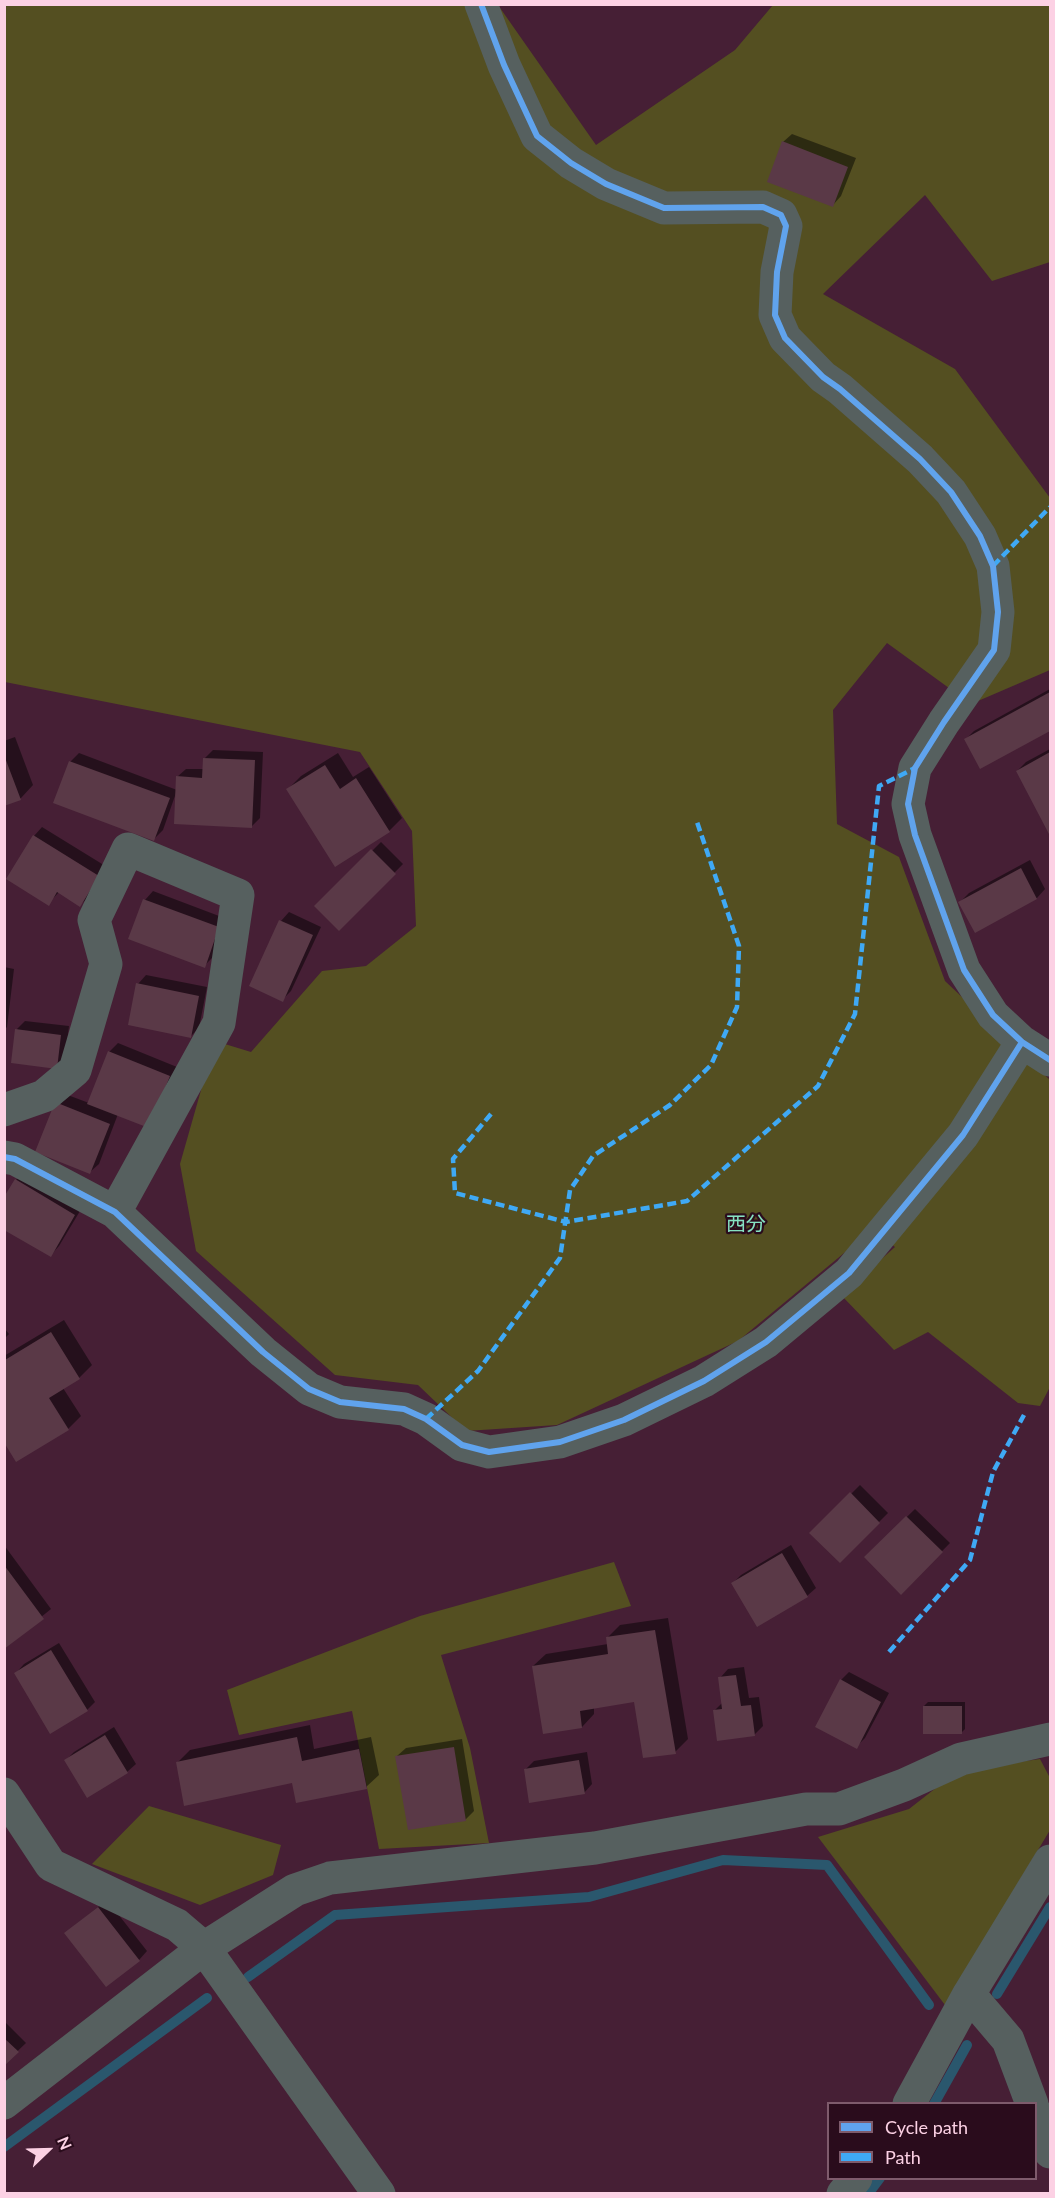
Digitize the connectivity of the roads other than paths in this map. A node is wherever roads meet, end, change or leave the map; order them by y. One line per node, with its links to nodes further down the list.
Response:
1 (481, 4): 2 (street)
2 (1022, 1042): 3 (street); 6 (street)
3 (1050, 1060)
4 (4, 1110): 6 (street)
5 (4, 1157): 6 (street)
6 (114, 1212)
7 (1050, 1739): 10 (street)
8 (4, 1794): 10 (street)
9 (1050, 1861): 11 (street)
10 (204, 1948): 14 (street); 18 (street)
11 (969, 1994): 12 (street); 13 (street)
12 (910, 2102)
13 (1032, 2102)
14 (4, 2103)
15 (1037, 2118): 16 (street)
16 (1050, 2152)
17 (854, 2180): 19 (street)
18 (379, 2193)
19 (843, 2193)

